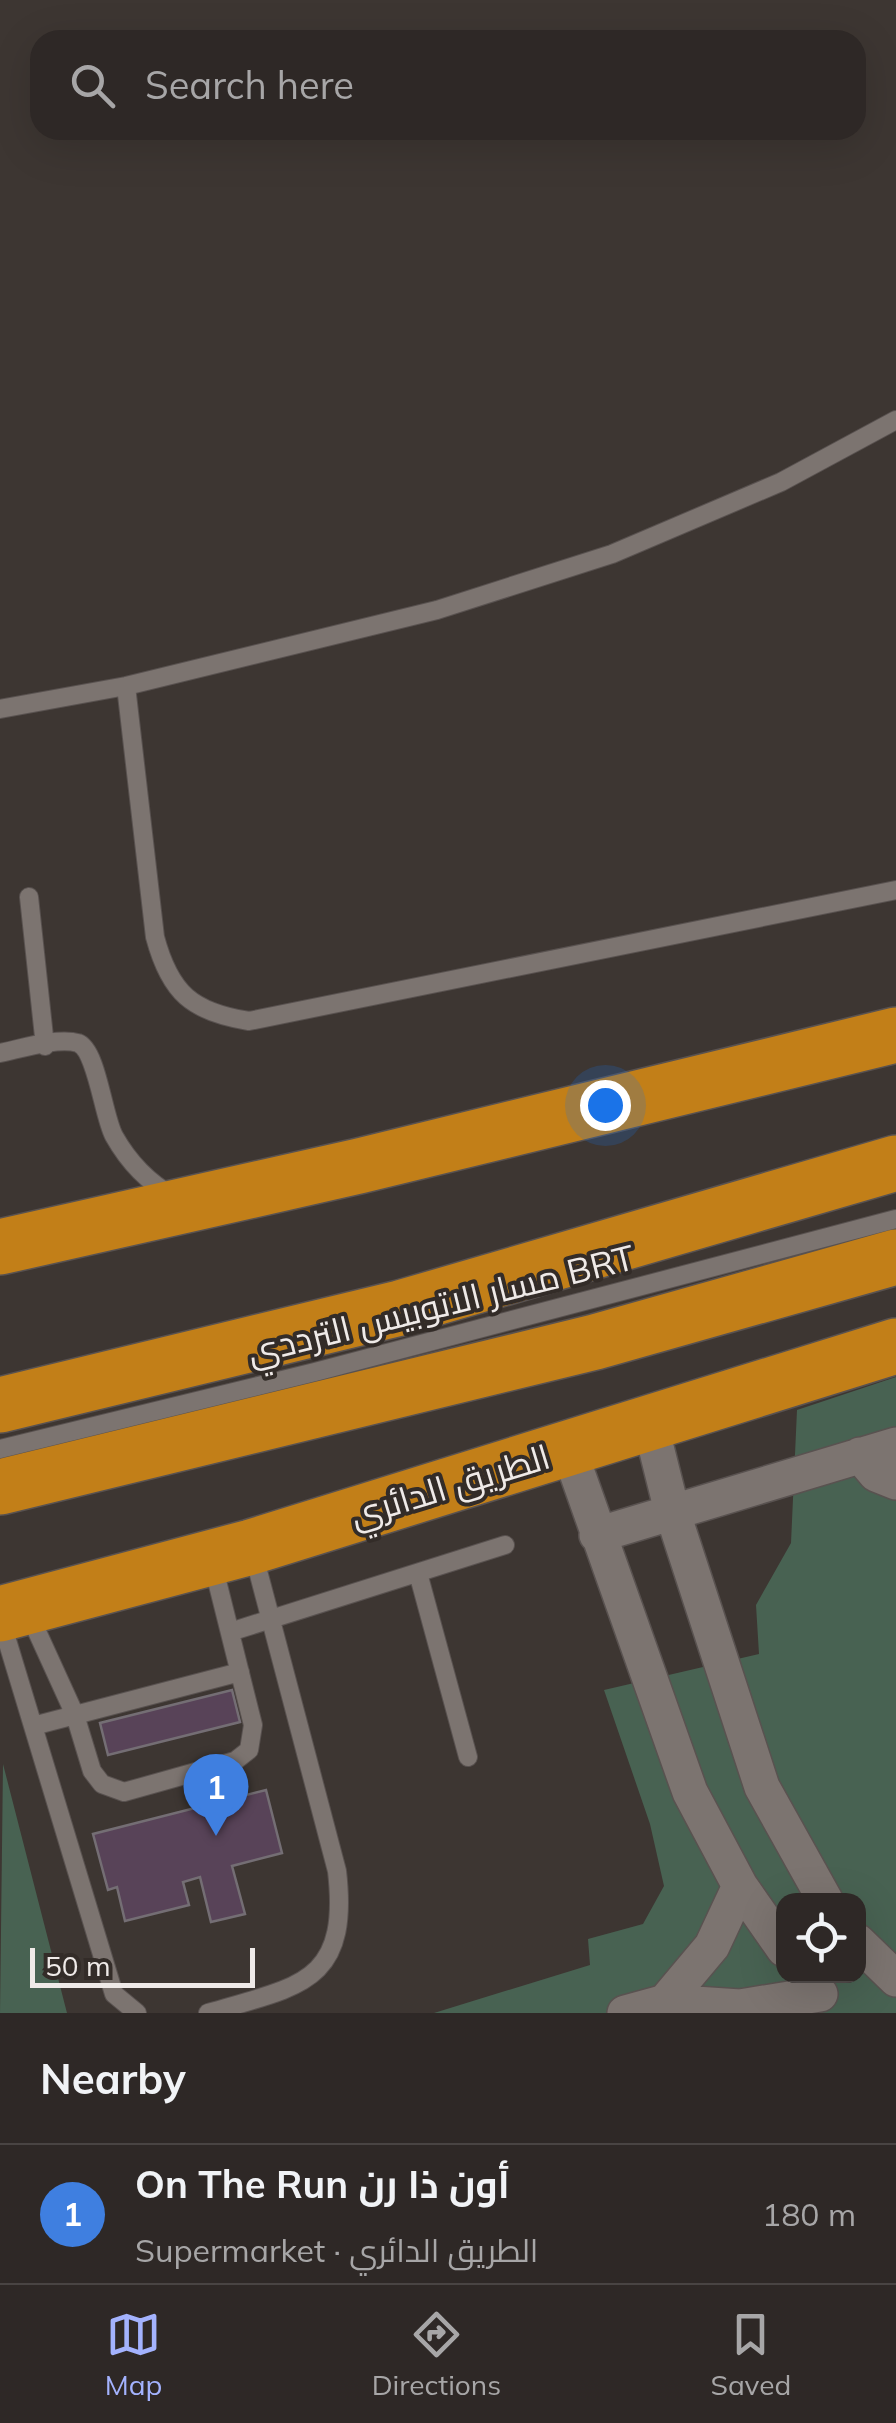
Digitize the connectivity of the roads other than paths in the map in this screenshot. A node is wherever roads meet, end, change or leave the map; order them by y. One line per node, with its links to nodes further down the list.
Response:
1 (896, 420): 2 (lane)
2 (126, 686): 3 (lane); 4 (lane)
3 (0, 709)
4 (896, 890)
5 (30, 896): 7 (lane)
6 (896, 1036): 10 (highway)
7 (46, 1046): 8 (lane); 10 (lane)
8 (0, 1053)
9 (896, 1163): 15 (highway)
10 (188, 1204): 12 (highway)
11 (896, 1219): 18 (lane, مسار الاتوبيس الترددي BRT)
12 (0, 1247)
13 (896, 1256): 20 (highway)
14 (896, 1346): 16 (highway, الطريق الدائري)
15 (0, 1405)
16 (650, 1423): 19 (highway, الطريق الدائري); 24 (street)
17 (896, 1445): 21 (street)
18 (0, 1448)
19 (569, 1450): 26 (street); 28 (highway, الطريق الدائري)
20 (133, 1454): 23 (highway); 25 (highway)
21 (860, 1455): 22 (street); 24 (street)
22 (896, 1482)
23 (0, 1487)
24 (672, 1511): 26 (street); 38 (street)
25 (0, 1520)
26 (596, 1535): 37 (street)
27 (505, 1545): 29 (lane)
28 (231, 1552): 30 (highway, الطريق الدائري); 31 (lane); 32 (lane)
29 (418, 1573): 31 (lane); 36 (lane)
30 (9, 1613): 34 (lane); 35 (lane)
31 (271, 1619): 32 (lane); 45 (lane)
32 (230, 1632): 33 (lane)
33 (240, 1672): 34 (lane); 34 (lane)
34 (75, 1716): 35 (lane)
35 (33, 1726): 44 (lane)
36 (468, 1757)
37 (740, 1886): 39 (street); 43 (street)
38 (821, 1893)
39 (776, 1938)
40 (866, 1950): 41 (street)
41 (896, 1979)
42 (822, 1994): 43 (street)
43 (665, 2002): 46 (street)
44 (137, 2013)
45 (208, 2013)
46 (625, 2013)

